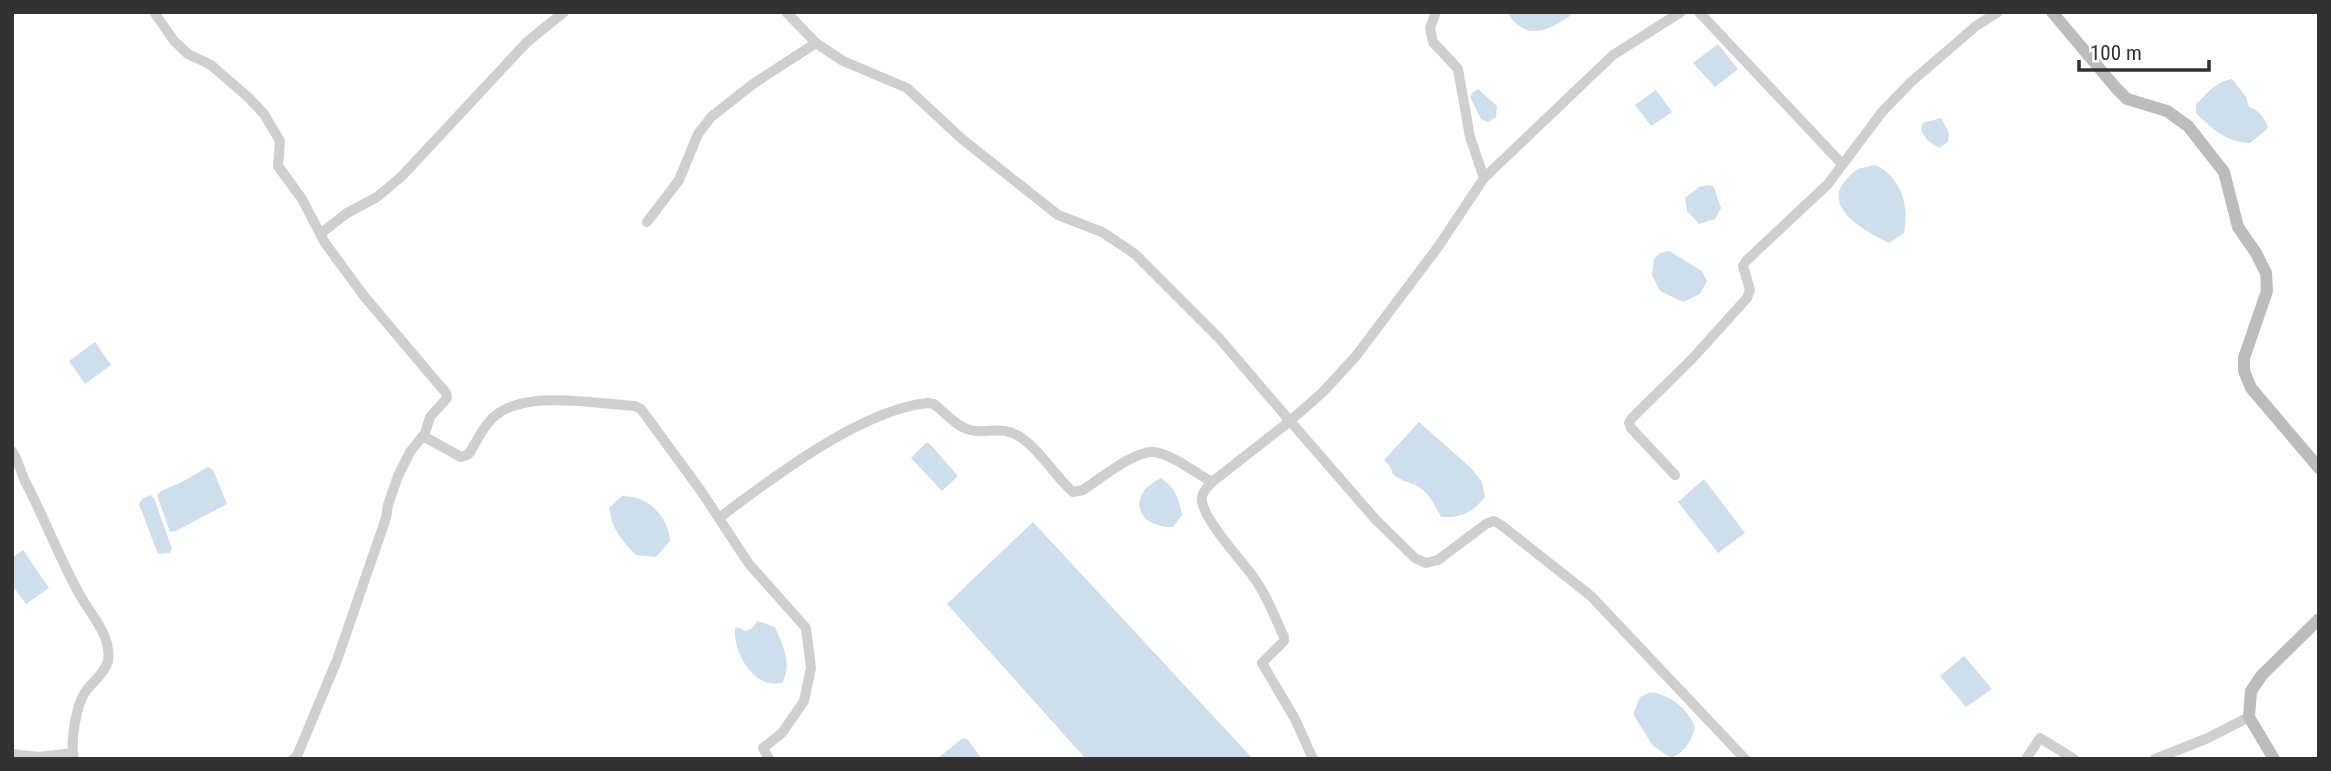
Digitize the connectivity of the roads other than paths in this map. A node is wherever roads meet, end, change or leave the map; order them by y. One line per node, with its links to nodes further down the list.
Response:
1 (154, 12): 13 (street)
2 (564, 12): 13 (street)
3 (786, 12): 9 (street)
4 (1436, 12): 11 (street)
5 (1681, 12): 11 (street)
6 (1699, 12): 10 (street)
7 (1998, 12): 10 (street)
8 (2052, 12): 17 (main road)
9 (816, 43): 12 (street); 14 (street)
10 (1842, 164): 18 (street)
11 (1484, 178): 14 (street)
12 (647, 222)
13 (320, 234): 15 (street)
14 (1290, 421): 19 (street); 28 (street)
15 (423, 436): 20 (street); 25 (street)
16 (12, 451): 24 (street)
17 (2319, 468)
18 (1675, 475)
19 (1212, 482): 20 (street); 27 (street)
20 (719, 518): 26 (street)
21 (2319, 619): 22 (main road)
22 (2249, 717): 31 (street); 32 (main road)
23 (12, 754): 24 (street)
24 (74, 756)
25 (293, 759)
26 (769, 759)
27 (1313, 759)
28 (1745, 759)
29 (2026, 759): 30 (street)
30 (2074, 759)
31 (2155, 759)
32 (2274, 759)

